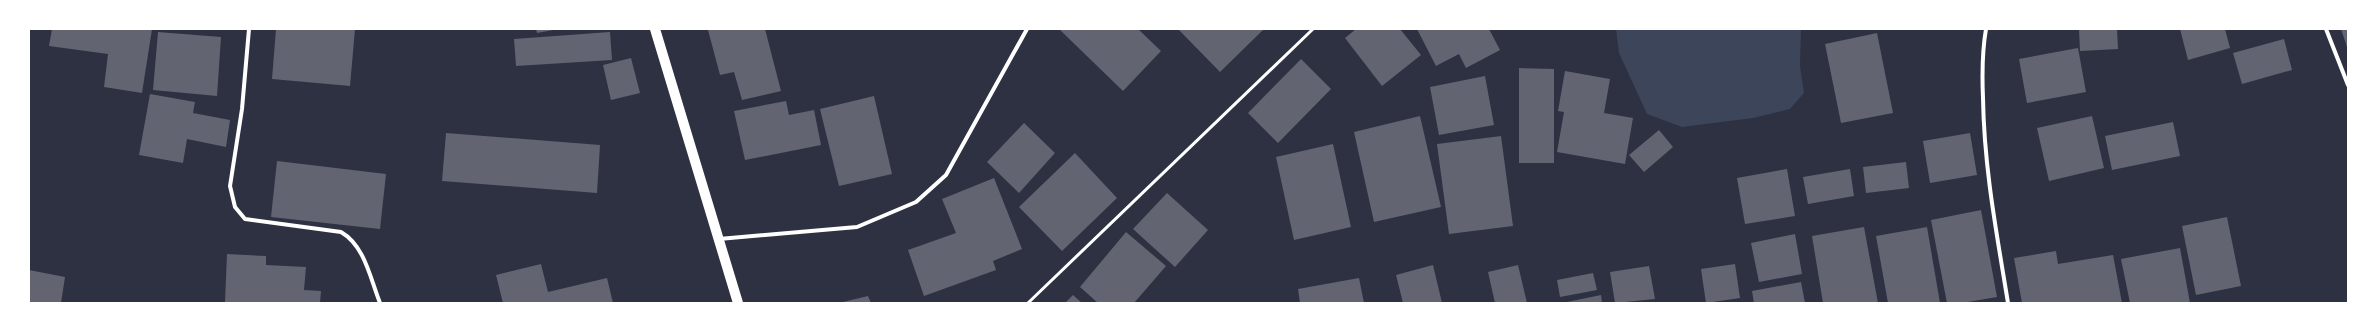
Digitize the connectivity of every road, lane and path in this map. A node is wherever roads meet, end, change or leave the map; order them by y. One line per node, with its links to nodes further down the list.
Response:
1 (249, 29): 9 (street)
2 (655, 29): 8 (main road)
3 (1027, 29): 8 (street)
4 (1313, 29): 11 (lane)
5 (1986, 29): 12 (street)
6 (2326, 29): 7 (street)
7 (2348, 85)
8 (718, 239): 10 (main road)
9 (380, 303)
10 (738, 303)
11 (1028, 303)
12 (2008, 303)

